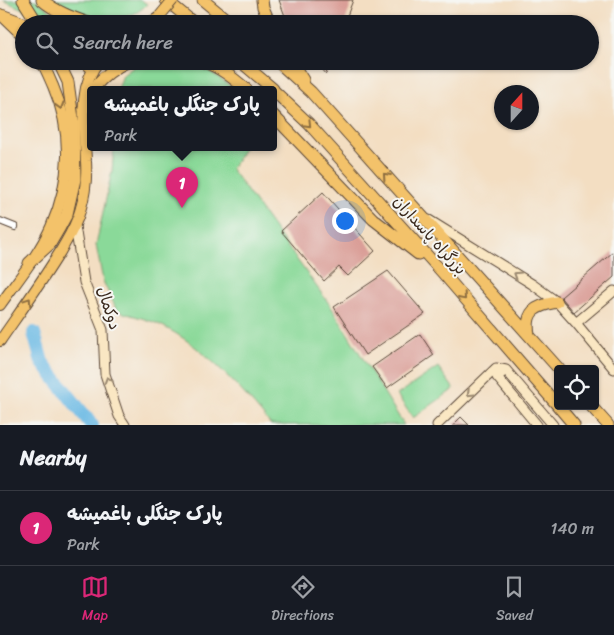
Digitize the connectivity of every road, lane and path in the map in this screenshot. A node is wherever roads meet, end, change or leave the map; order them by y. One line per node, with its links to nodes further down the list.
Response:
1 (23, 0): 8 (highway)
2 (42, 0): 9 (highway)
3 (166, 0): 11 (highway)
4 (173, 0): 10 (main road, bridge)
5 (203, 0): 12 (highway)
6 (262, 0): 13 (highway)
7 (0, 14): 14 (main road); 15 (main road)
8 (32, 15)
9 (67, 15)
10 (160, 15)
11 (184, 15)
12 (221, 15)
13 (266, 15)
14 (15, 20)
15 (15, 29)
16 (47, 70): 36 (main road, one-way to 36)
17 (62, 70): 36 (highway)
18 (93, 70): 30 (main road)
19 (112, 70): 24 (highway)
20 (221, 70): 25 (highway)
21 (250, 70): 26 (highway, بزرگراه پاسداران)
22 (287, 70): 27 (highway, بزرگراه پاسداران)
23 (297, 70): 27 (highway)
24 (95, 86)
25 (242, 86)
26 (268, 86)
27 (311, 92): 32 (highway, بزرگراه پاسداران, one-way to 27)
28 (277, 94): 37 (highway, بزرگراه پاسداران, one-way to 37)
29 (87, 102): 30 (highway)
30 (84, 109): 34 (main road)
31 (277, 119): 37 (highway)
32 (421, 215): 39 (street, one-way to 32); 42 (highway, بزرگراه پاسداران)
33 (0, 221): 35 (street)
34 (75, 226): 43 (main road, one-way to 34); 50 (street, دوکمال, one-way to 34)
35 (14, 227)
36 (29, 263): 40 (main road)
37 (442, 272): 47 (highway, بزرگراه پاسداران, one-way to 47)
38 (614, 291): 41 (street)
39 (557, 302): 41 (street); 42 (highway)
40 (0, 305)
41 (576, 322): 45 (street)
42 (529, 335): 44 (highway, بزرگراه پاسداران)
43 (0, 341)
44 (555, 365)
45 (614, 369)
46 (506, 370): 51 (street, one-way to 51); 52 (street); 53 (street)
47 (554, 401)
48 (561, 410): 54 (highway, بزرگراه پاسداران)
49 (595, 410): 55 (highway)
50 (125, 425)
51 (437, 425)
52 (537, 425)
53 (553, 425)
54 (574, 425)
55 (608, 425)

